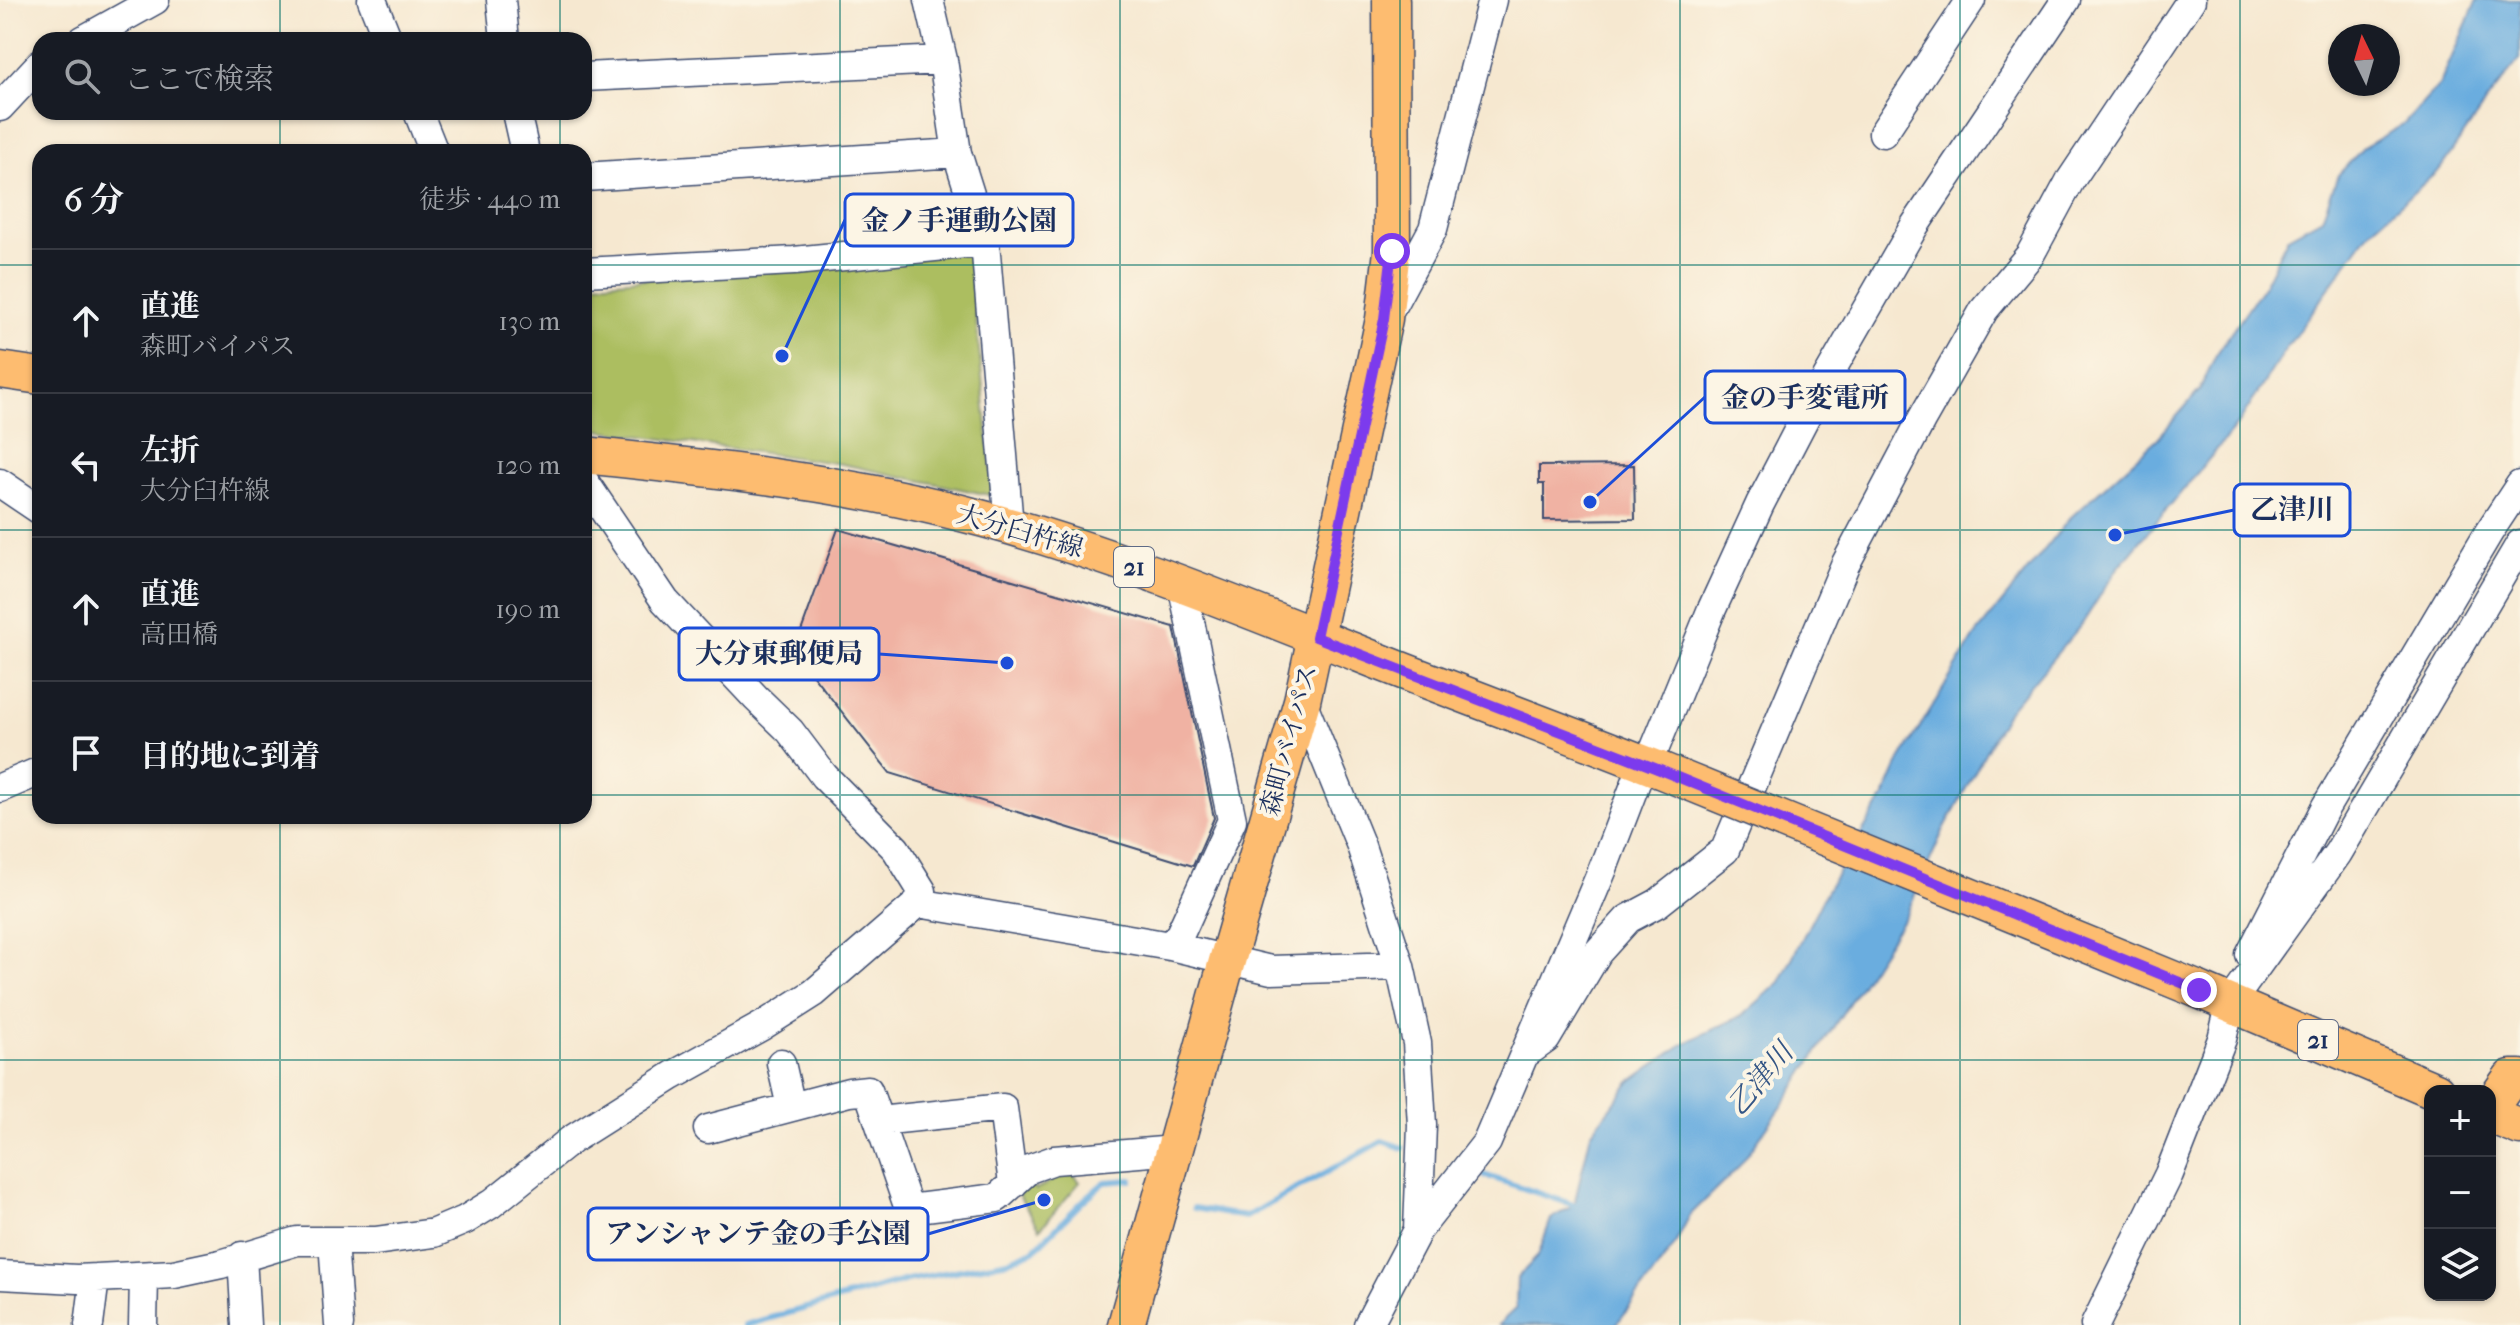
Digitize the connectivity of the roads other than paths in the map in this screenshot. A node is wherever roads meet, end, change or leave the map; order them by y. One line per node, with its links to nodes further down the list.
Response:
1 (155, 0): 10 (street)
2 (372, 0): 11 (street)
3 (501, 0): 12 (street)
4 (929, 0): 13 (street)
5 (1391, 0): 26 (main road, 森町バイパス)
6 (1492, 0): 26 (street)
7 (1971, 0): 19 (street)
8 (2066, 0): 39 (street)
9 (2191, 0): 48 (street)
10 (97, 32)
11 (385, 32)
12 (504, 32)
13 (943, 60): 15 (street); 22 (street)
14 (32, 73): 16 (street)
15 (592, 77)
16 (0, 107)
17 (421, 120): 20 (street)
18 (518, 120): 21 (street)
19 (1883, 133)
20 (431, 144)
21 (523, 144)
22 (957, 153): 23 (street); 24 (street)
23 (592, 176)
24 (985, 242): 25 (street); 34 (street)
25 (592, 272)
26 (1384, 319): 37 (main road, 森町バイパス)
27 (0, 370): 28 (main road)
28 (32, 375)
29 (592, 476): 34 (main road, 大分臼杵線 / 21)
30 (0, 483): 33 (street)
31 (2520, 485): 46 (street)
32 (592, 488): 42 (street)
33 (32, 505)
34 (1009, 526): 36 (main road, 大分臼杵線 / 21)
35 (2520, 544): 46 (street)
36 (1182, 584): 37 (main road, 大分臼杵線 / 21); 43 (street)
37 (1316, 637): 38 (main road, 森町バイパス); 39 (main road, 大分臼杵線 / 21)
38 (1302, 701): 44 (main road, 森町バイパス); 45 (street)
39 (1650, 766): 47 (main road, 21, bridge); 48 (street)
40 (32, 774): 41 (street)
41 (0, 788)
42 (918, 903): 43 (street); 61 (street)
43 (1170, 946): 44 (street)
44 (1227, 961): 45 (street); 58 (main road, 森町バイパス)
45 (1400, 966): 60 (street)
46 (2257, 969): 47 (street)
47 (2215, 996): 51 (main road, 21); 72 (street)
48 (1525, 1054): 60 (street)
49 (781, 1063): 53 (street)
50 (2520, 1078): 52 (main road)
51 (2424, 1086)
52 (2496, 1099)
53 (791, 1107): 55 (street); 57 (street)
54 (2496, 1117): 56 (main road)
55 (879, 1121): 59 (street); 59 (street)
56 (2520, 1127)
57 (708, 1129)
58 (1175, 1150): 59 (street); 70 (main road, 森町バイパス)
59 (1013, 1184)
60 (1418, 1230): 71 (street)
61 (333, 1241): 62 (street); 69 (street)
62 (242, 1256): 64 (street); 68 (street)
63 (0, 1275): 65 (street)
64 (144, 1277): 65 (street); 67 (street)
65 (95, 1278): 66 (street)
66 (89, 1325)
67 (143, 1325)
68 (246, 1325)
69 (339, 1325)
70 (1126, 1325)
71 (1368, 1325)
72 (2095, 1325)

